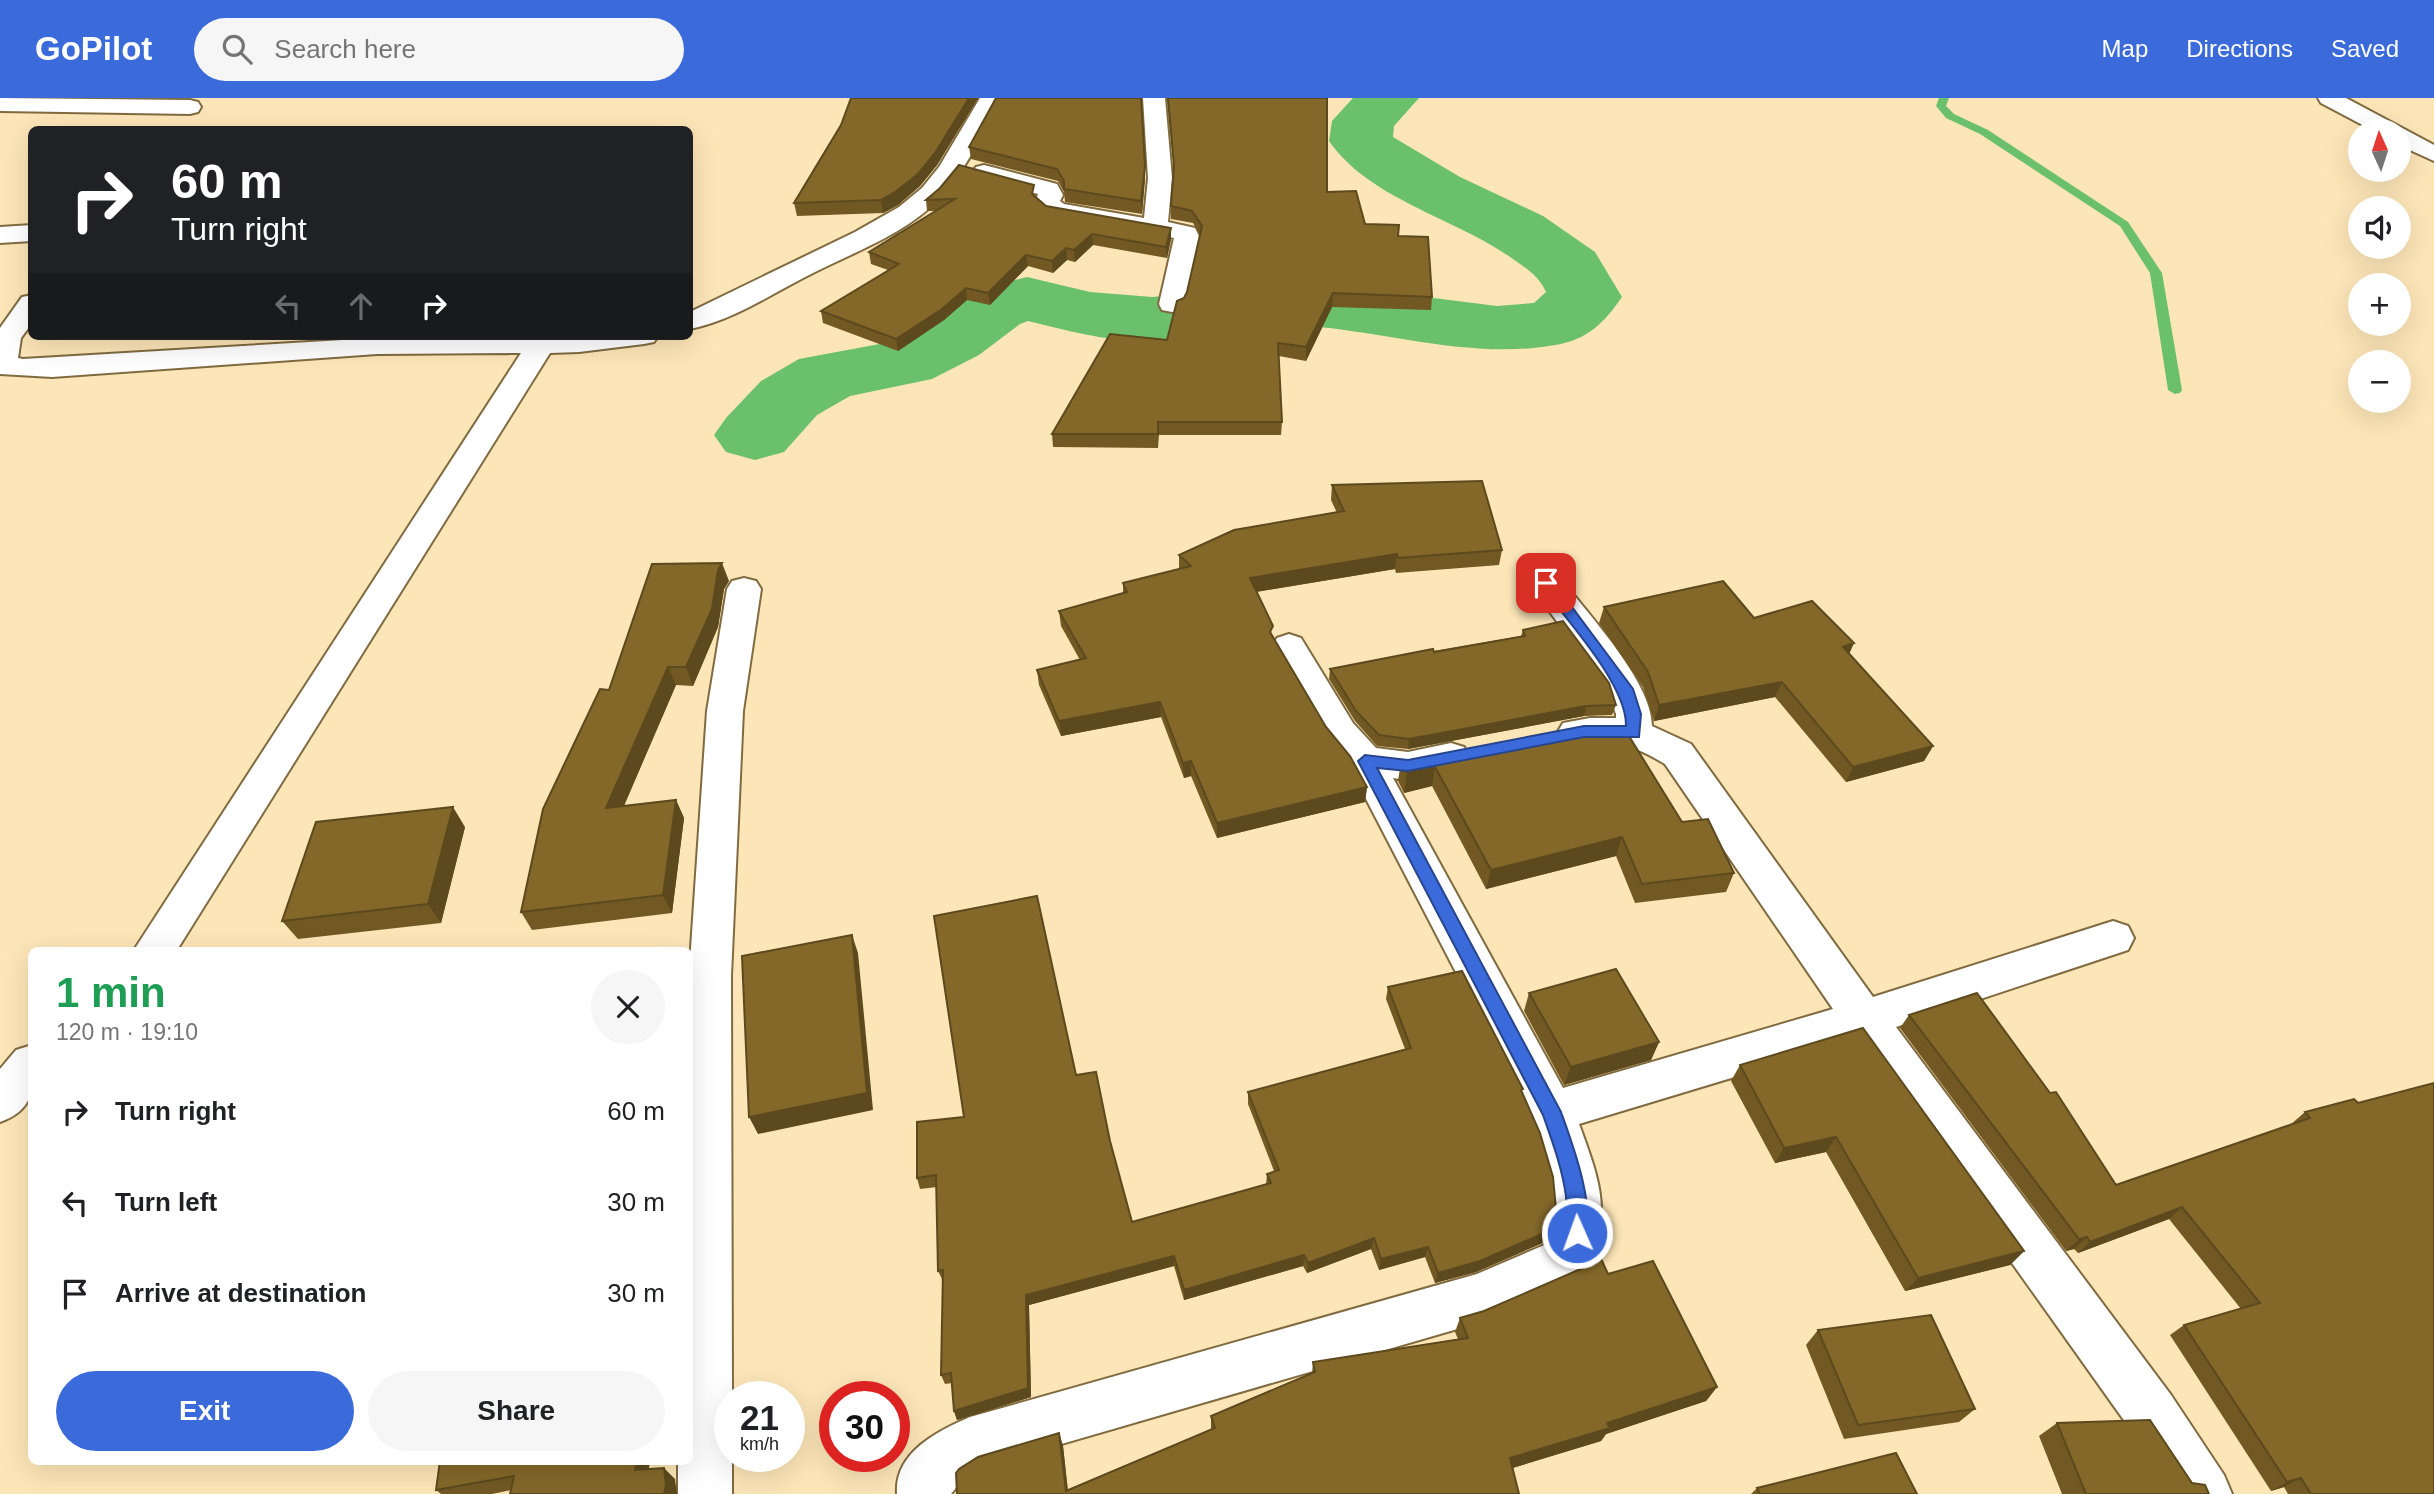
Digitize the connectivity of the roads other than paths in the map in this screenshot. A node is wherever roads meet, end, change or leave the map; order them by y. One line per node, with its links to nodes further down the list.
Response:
1 (992, 98): 10 (street)
2 (1154, 98): 11 (street)
3 (2329, 98): 6 (street)
4 (195, 102): 5 (street); 7 (street)
5 (0, 104)
6 (2368, 119)
7 (174, 126)
8 (2412, 143): 9 (street)
9 (2434, 154)
10 (952, 164): 11 (street); 16 (street)
11 (1155, 226): 14 (street)
12 (28, 233): 13 (street)
13 (0, 235)
14 (1172, 304)
15 (28, 309): 19 (street)
16 (693, 320)
17 (622, 340): 18 (street)
18 (541, 344): 19 (street); 28 (street)
19 (2, 364)
20 (1546, 583): 23 (street)
21 (744, 589): 33 (street)
22 (1289, 646): 26 (street)
23 (1634, 733): 24 (street); 29 (street)
24 (1544, 740)
25 (1489, 750): 26 (street)
26 (1365, 761): 32 (street)
27 (2113, 938): 29 (street)
28 (157, 947)
29 (1864, 1019): 32 (street); 35 (street)
30 (28, 1069): 31 (street)
31 (0, 1102)
32 (1552, 1112): 34 (street)
33 (705, 1494)
34 (923, 1494)
35 (2206, 1494)

